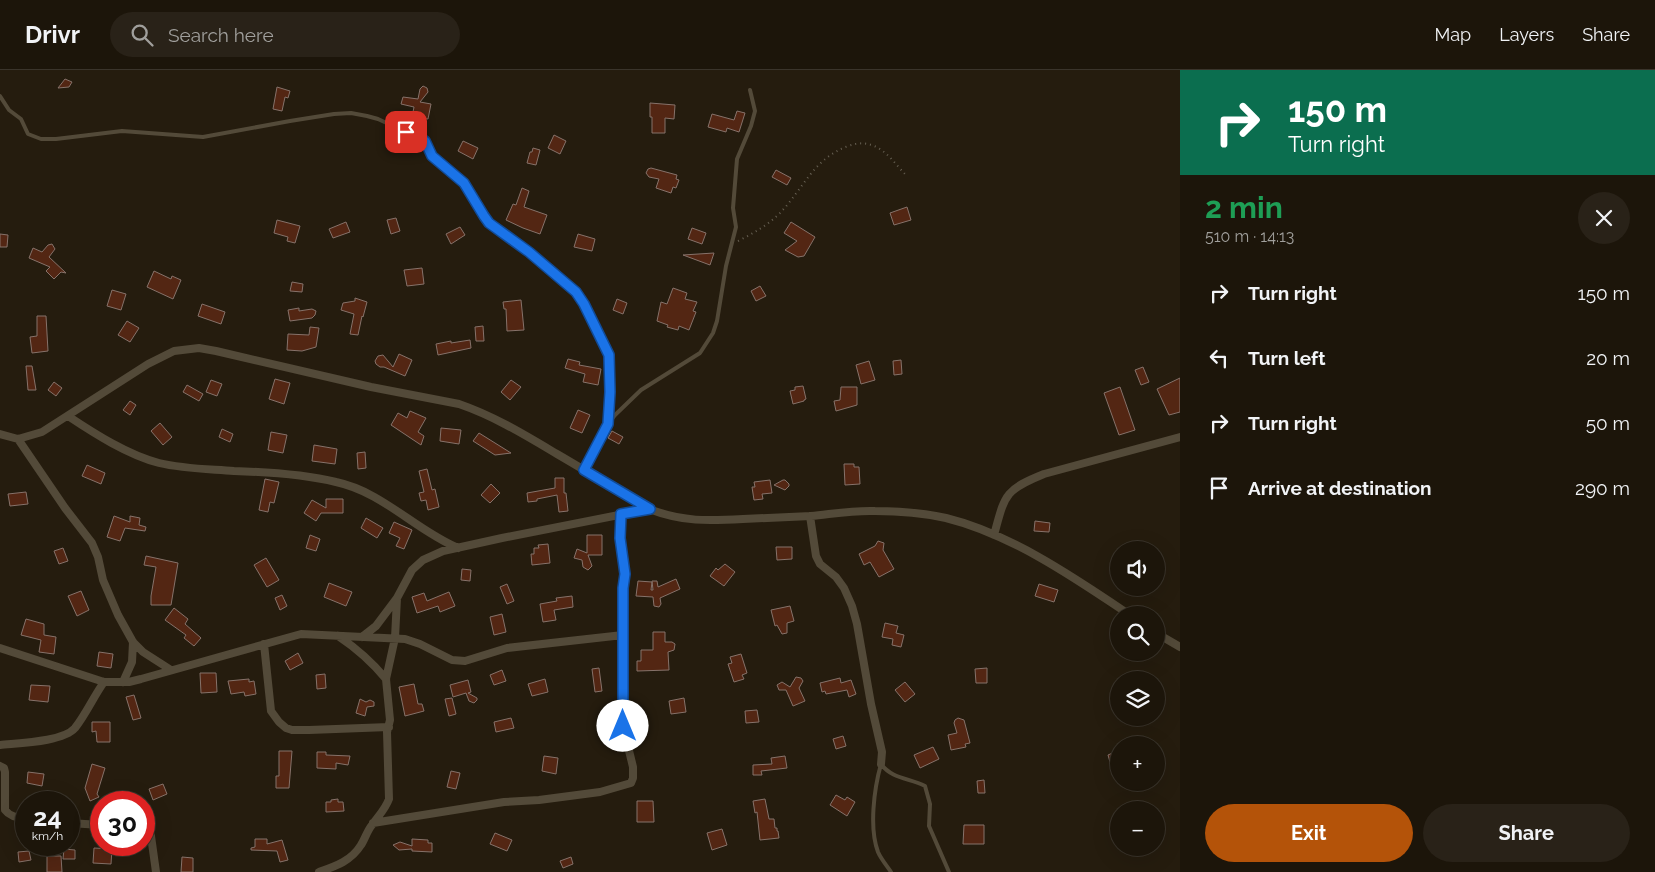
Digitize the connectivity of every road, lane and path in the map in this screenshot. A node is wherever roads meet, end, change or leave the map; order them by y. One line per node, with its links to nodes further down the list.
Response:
1 (750, 90): 4 (lane)
2 (0, 96): 6 (lane)
3 (905, 174): 4 (path)
4 (732, 244): 6 (lane)
5 (68, 416): 9 (street); 10 (street); 15 (street)
6 (608, 424): 10 (lane)
7 (0, 434): 9 (street)
8 (1180, 437): 14 (street)
9 (18, 439): 23 (street)
10 (584, 470): 11 (street)
11 (650, 509): 12 (street); 13 (street)
12 (621, 514): 15 (street); 18 (street)
13 (810, 516): 14 (street); 33 (street)
14 (994, 535): 17 (street)
15 (458, 548): 16 (street)
16 (397, 598): 20 (street); 21 (street)
17 (1117, 606)
18 (623, 635): 21 (street); 36 (street)
19 (338, 636): 20 (street); 24 (street); 28 (street)
20 (362, 637): 21 (street)
21 (395, 638): 28 (street)
22 (1165, 639): 26 (street)
23 (133, 642): 27 (street); 30 (street)
24 (264, 644): 27 (street); 31 (street)
25 (0, 648): 29 (street)
26 (1180, 648)
27 (171, 670): 30 (street)
28 (386, 679): 31 (street)
29 (104, 682): 30 (street); 32 (street)
30 (123, 682)
31 (389, 727): 36 (street)
32 (0, 745)
33 (880, 764): 40 (lane); 41 (lane)
34 (0, 766): 35 (street)
35 (15, 817)
36 (373, 823): 39 (street)
37 (154, 856): 38 (street)
38 (156, 872)
39 (319, 872)
40 (891, 872)
41 (949, 872)

